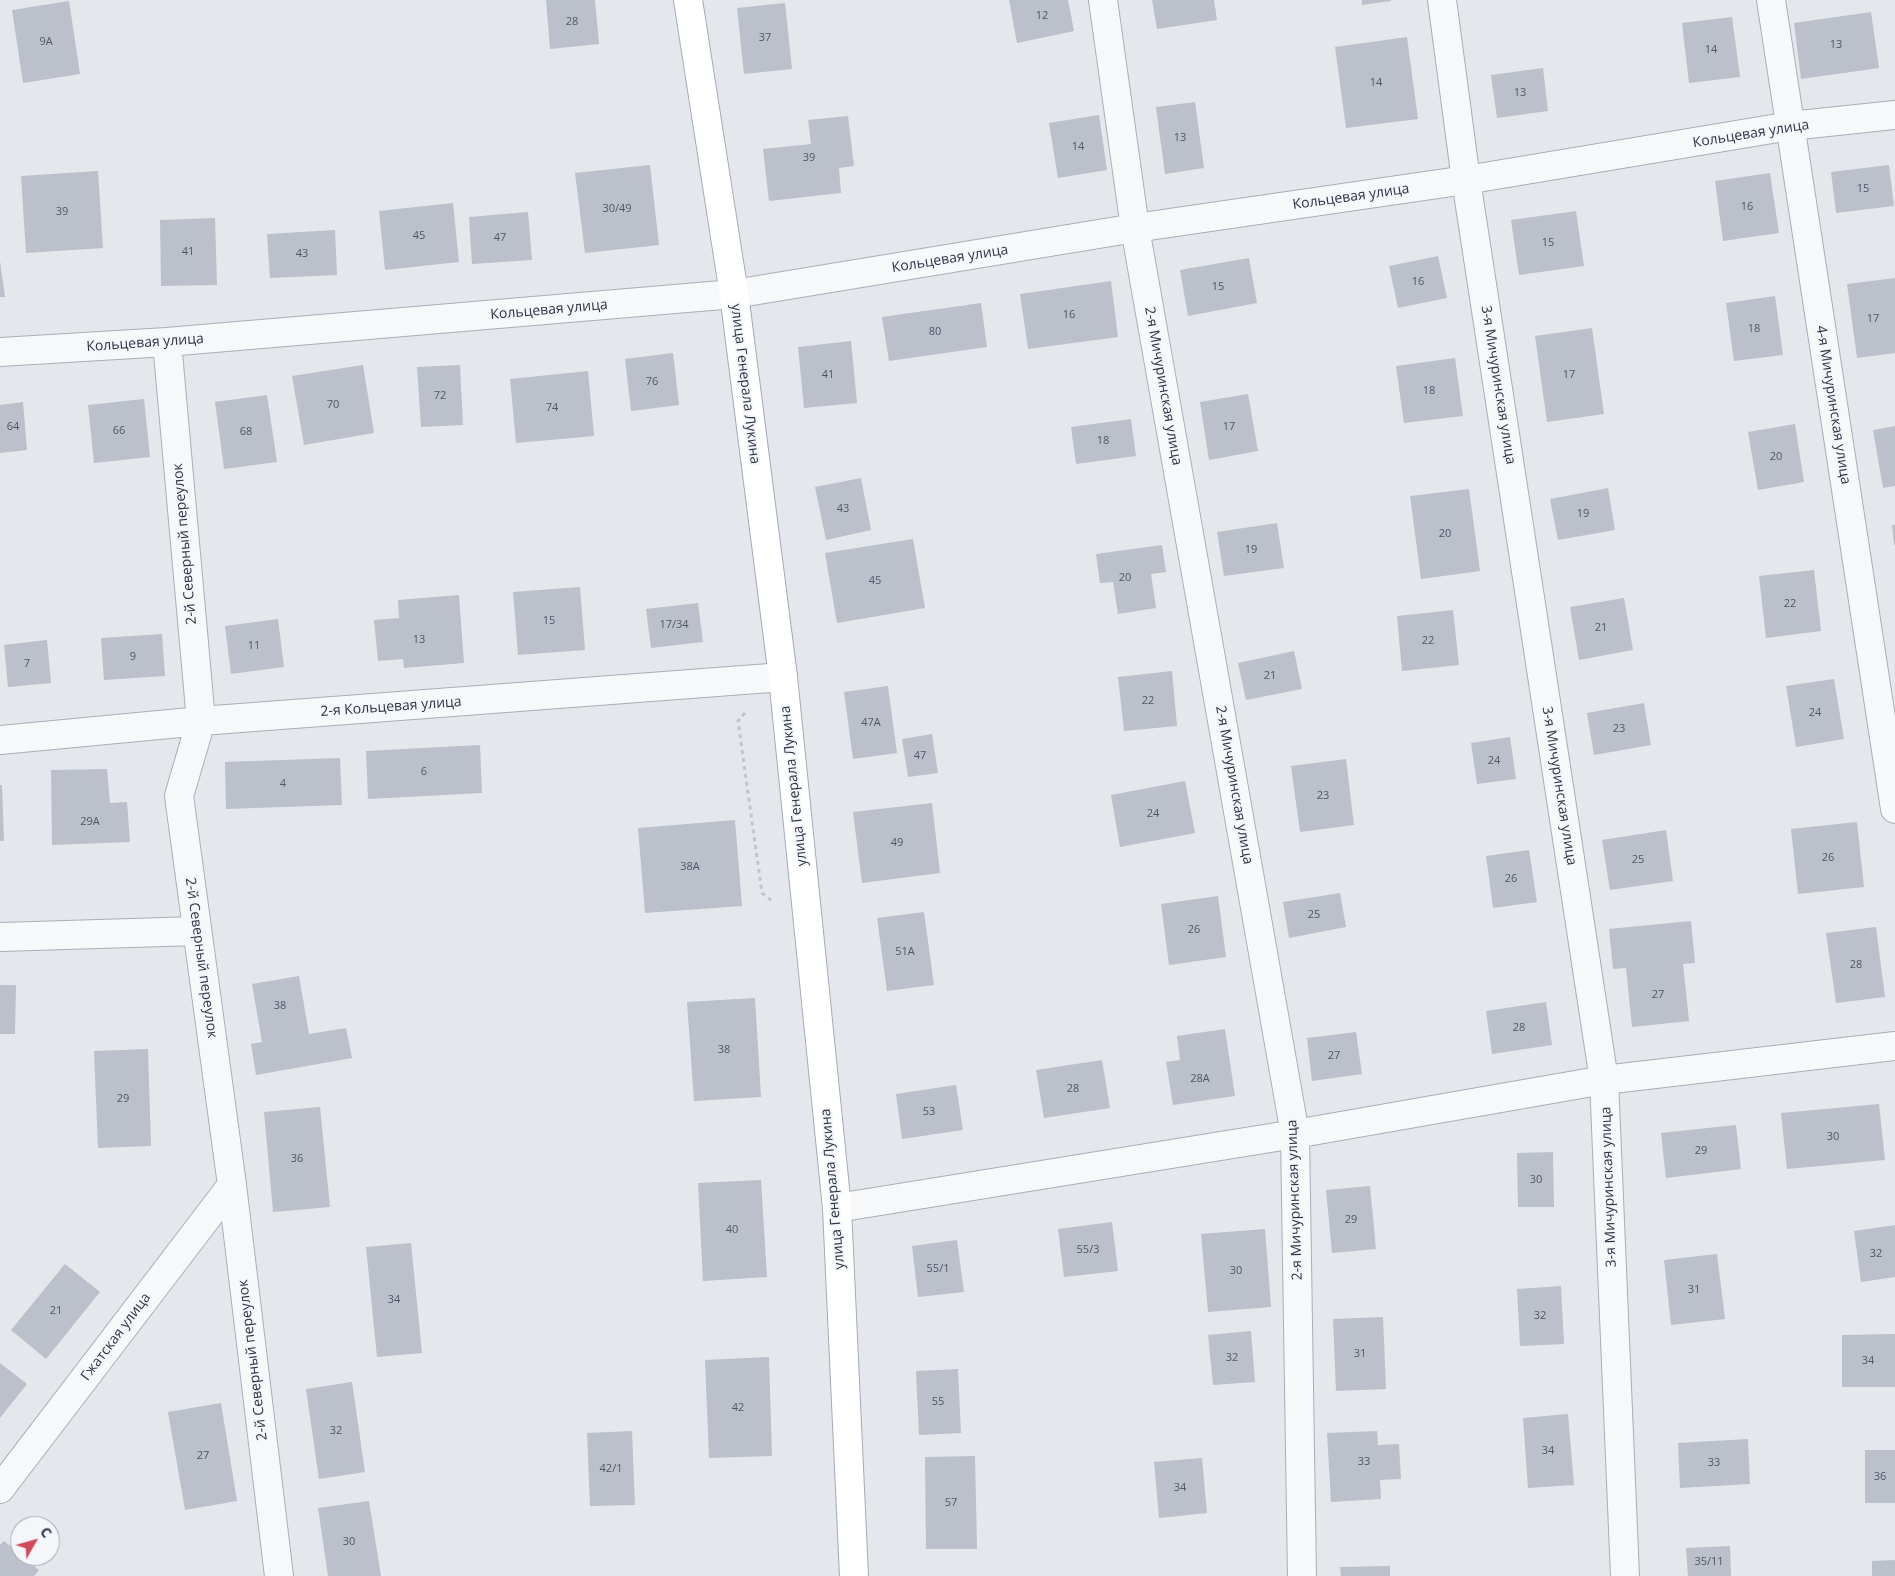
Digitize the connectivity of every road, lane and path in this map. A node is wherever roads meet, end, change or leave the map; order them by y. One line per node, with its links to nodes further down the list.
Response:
1 (688, 0): 9 (main road, улица Генерала Лукина)
2 (1103, 0): 8 (street, 2-я Мичуринская улица)
3 (1442, 0): 7 (street, 3-я Мичуринская улица)
4 (1771, 0): 6 (street, 4-я Мичуринская улица)
5 (1895, 115): 6 (street, Кольцевая улица)
6 (1790, 126): 7 (street, Кольцевая улица); 15 (street, 4-я Мичуринская улица)
7 (1466, 180): 8 (street, Кольцевая улица); 19 (street, 3-я Мичуринская улица)
8 (1136, 228): 9 (street, Кольцевая улица); 20 (street, 2-я Мичуринская улица)
9 (734, 294): 10 (street, Кольцевая улица); 12 (main road, улица Генерала Лукина)
10 (166, 342): 11 (street, Кольцевая улица); 13 (street, 2-й Северный переулок)
11 (0, 352)
12 (783, 677): 13 (street, 2-я Кольцевая улица); 22 (main road, улица Генерала Лукина)
13 (201, 721): 14 (street, 2-я Кольцевая улица); 16 (street, 2-й Северный переулок)
14 (0, 740)
15 (1895, 809)
16 (197, 932): 17 (street); 21 (street, 2-й Северный переулок)
17 (0, 937)
18 (1895, 1046): 19 (street)
19 (1604, 1080): 20 (street); 27 (street, 3-я Мичуринская улица)
20 (1295, 1134): 22 (street); 26 (street, 2-я Мичуринская улица)
21 (232, 1186): 23 (street, Гжатская улица); 24 (street, 2-й Северный переулок)
22 (837, 1208): 25 (main road, улица Генерала Лукина)
23 (0, 1489)
24 (279, 1576)
25 (854, 1576)
26 (1302, 1576)
27 (1625, 1576)

